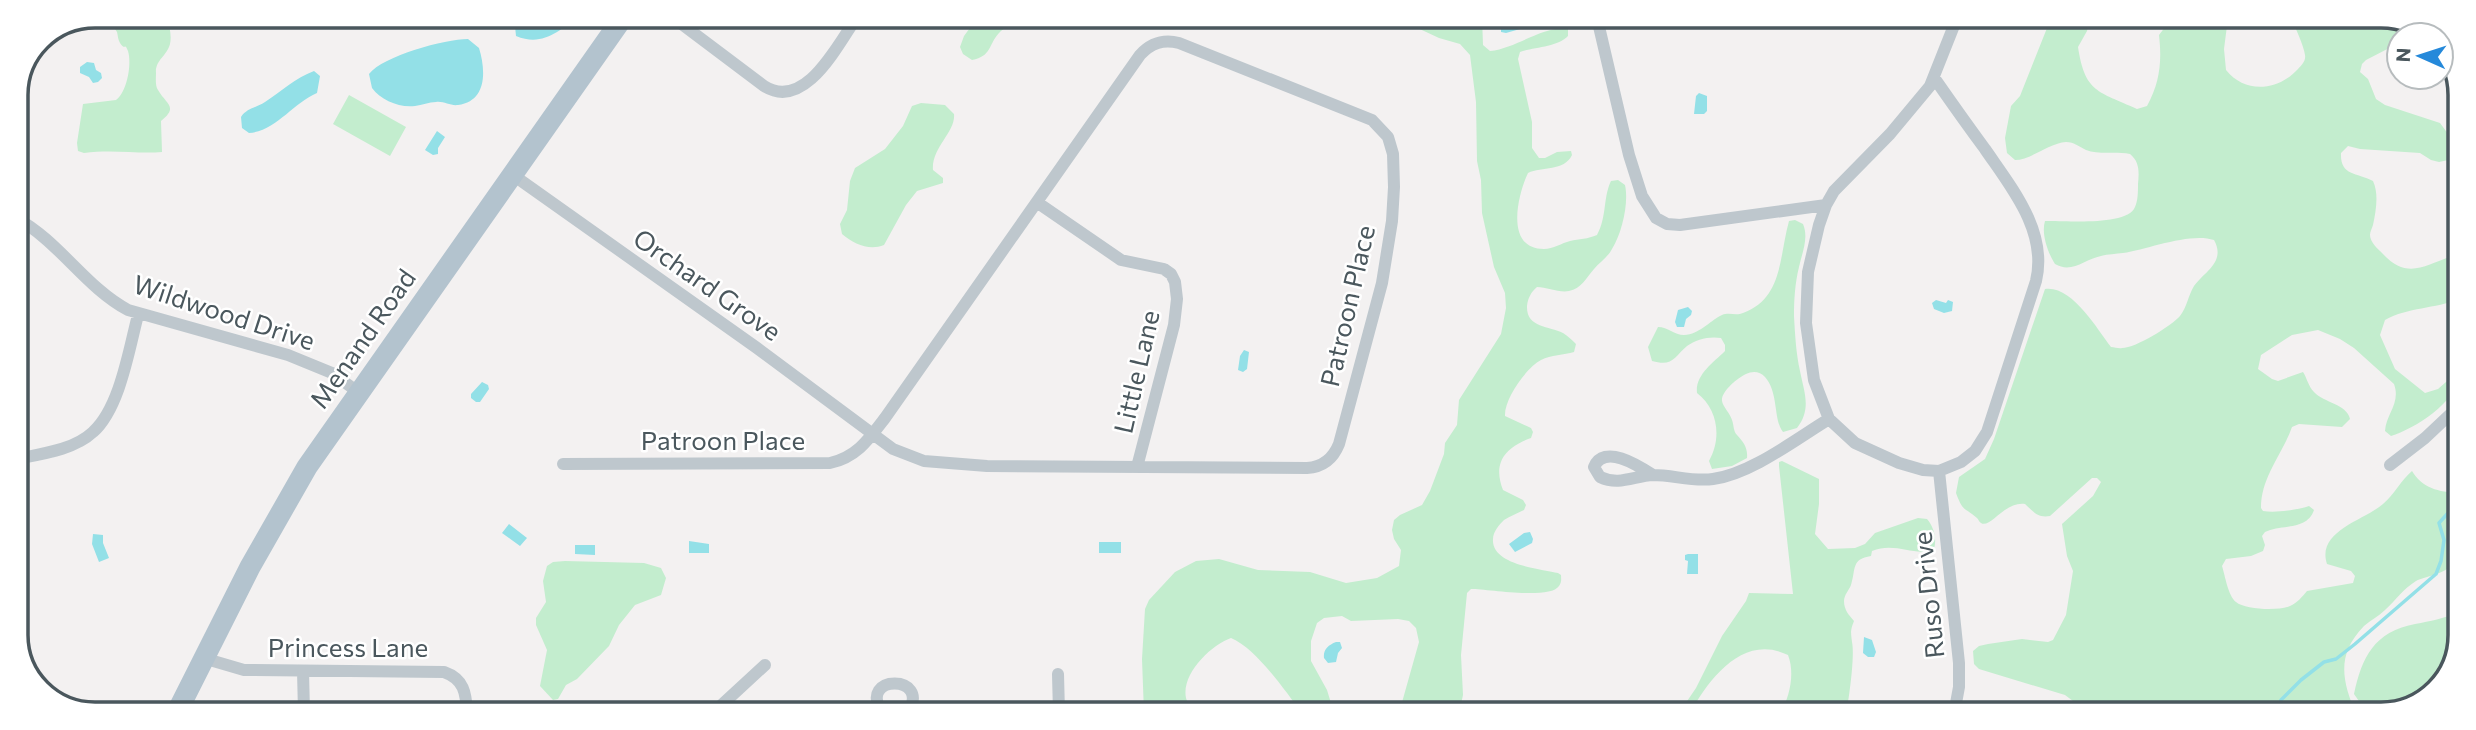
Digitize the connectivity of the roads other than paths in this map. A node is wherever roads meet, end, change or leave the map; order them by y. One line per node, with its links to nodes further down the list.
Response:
1 (616, 28): 7 (main road, Menand Road)
2 (687, 28): 3 (street)
3 (849, 28)
4 (1599, 28): 9 (street)
5 (1953, 28): 6 (street)
6 (1935, 79): 9 (street); 20 (street)
7 (513, 175): 12 (main road, Menand Road); 15 (street, Orchard Grove)
8 (1038, 202): 15 (street, Patroon Place); 19 (street, Little Lane); 19 (street, Patroon Place)
9 (1826, 205): 14 (street)
10 (28, 226): 11 (street, Wildwood Drive)
11 (138, 315): 12 (street, Wildwood Drive); 16 (street)
12 (358, 392): 22 (main road, Menand Road)
13 (2448, 417): 18 (street)
14 (1829, 419): 20 (street); 21 (street)
15 (873, 434): 17 (street, Patroon Place); 19 (street, Patroon Place)
16 (28, 456)
17 (563, 464)
18 (2390, 465)
19 (1138, 467)
20 (1938, 471): 33 (street, Ruso Drive)
21 (1653, 475)
22 (203, 658): 24 (street, Princess Lane); 26 (main road, Menand Road)
23 (765, 665): 29 (street)
24 (303, 671): 27 (street); 28 (street, Princess Lane)
25 (1058, 674): 32 (street)
26 (182, 702)
27 (303, 702)
28 (466, 702)
29 (725, 702)
30 (877, 702): 31 (street)
31 (913, 702)
32 (1059, 702)
33 (1956, 702)

